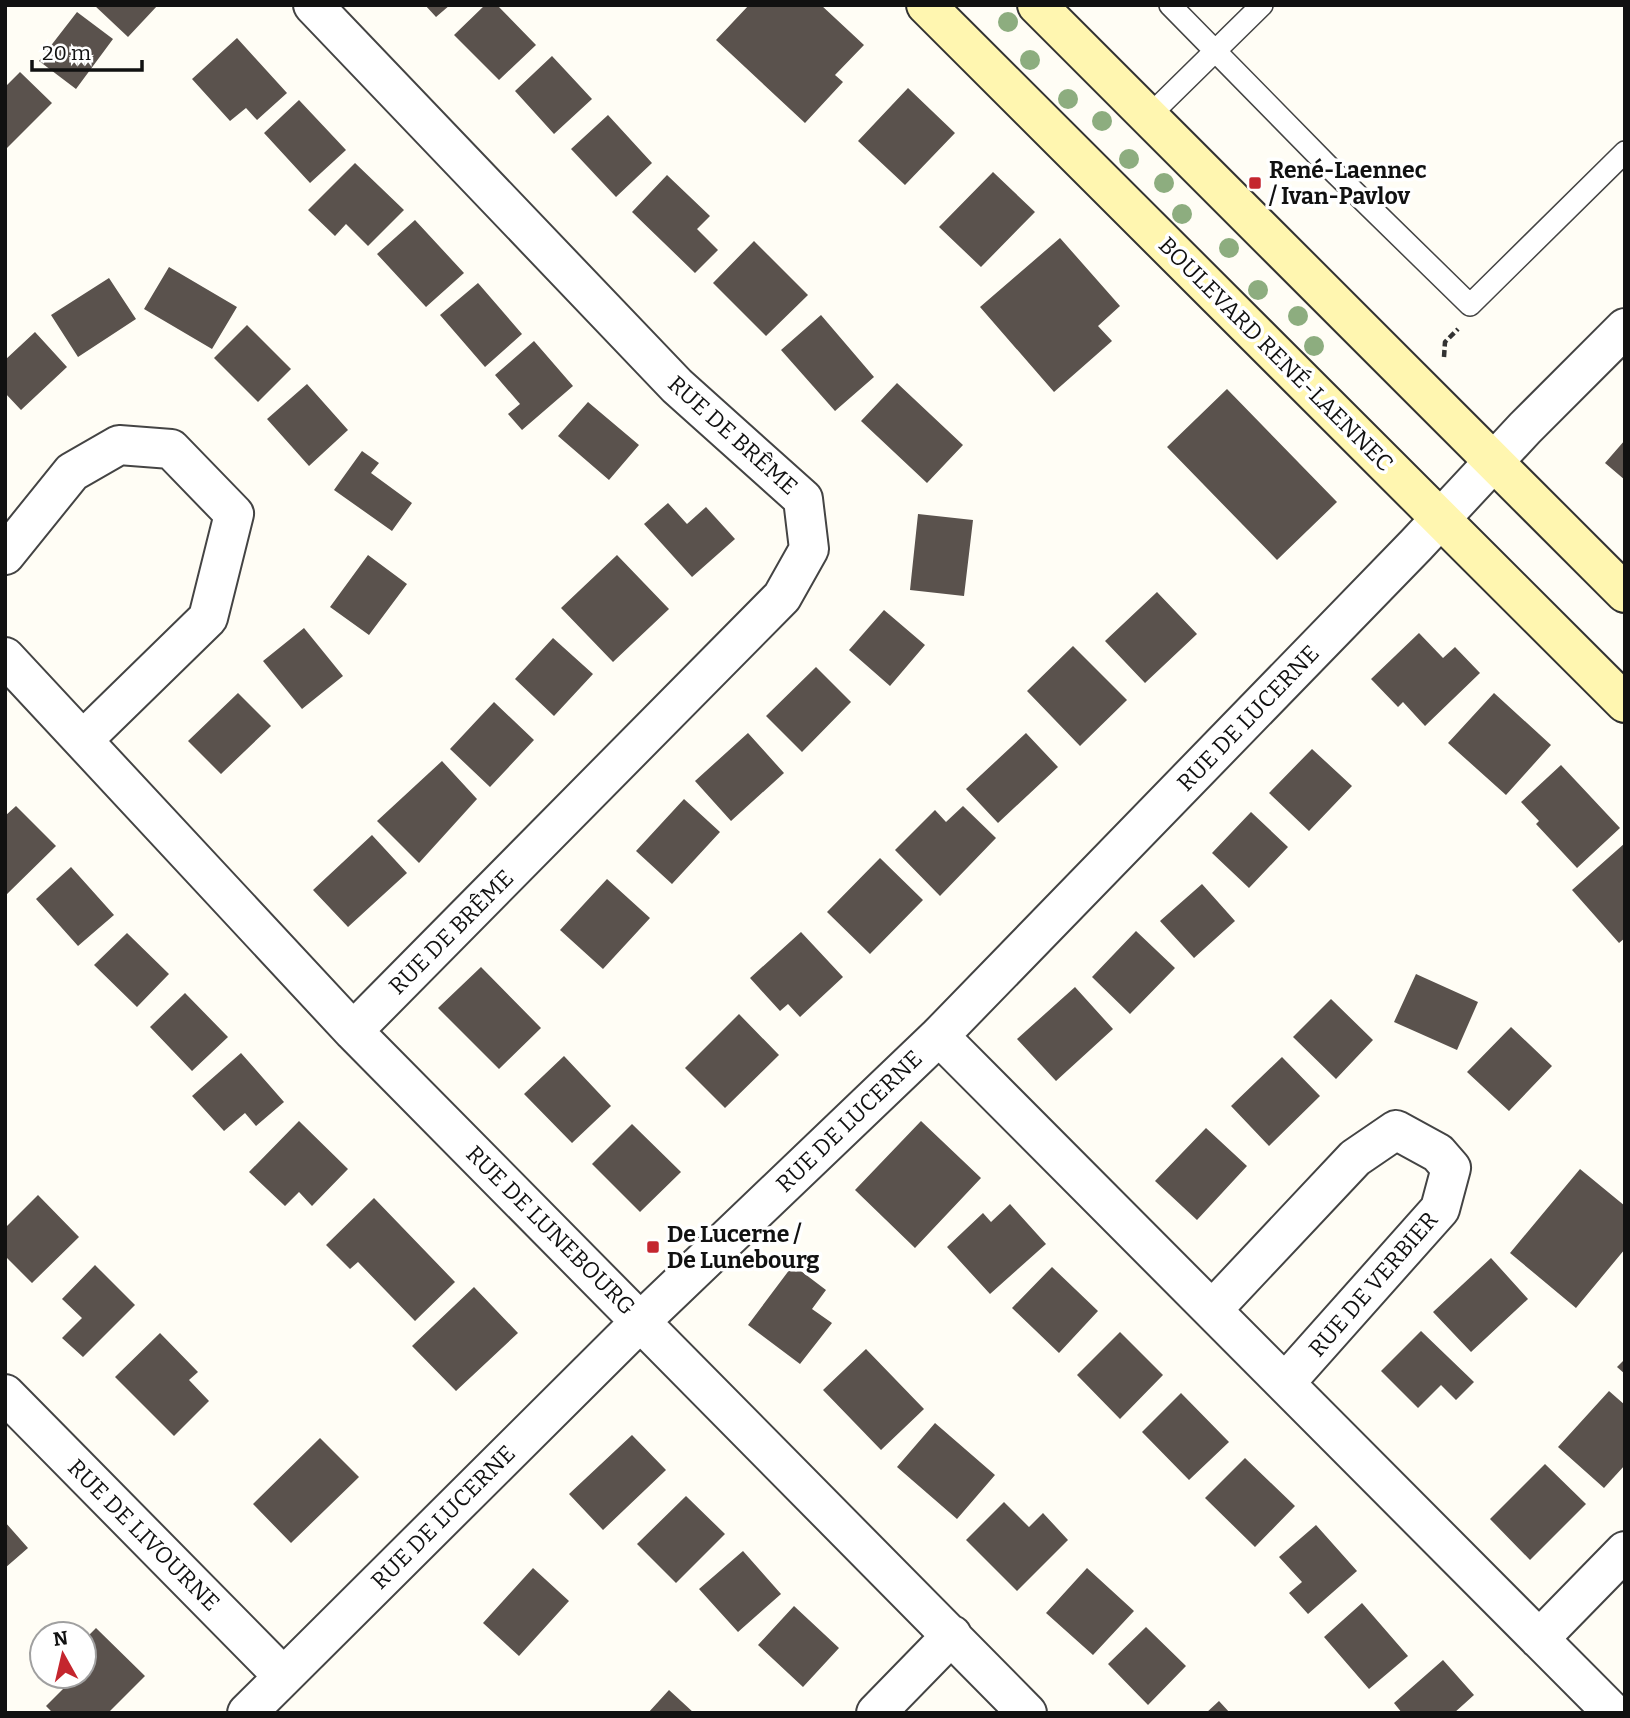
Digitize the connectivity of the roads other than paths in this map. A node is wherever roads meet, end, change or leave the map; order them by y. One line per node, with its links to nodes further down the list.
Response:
1 (313, 5): 17 (street, RUE DE BRÊME)
2 (926, 5): 11 (street, BOULEVARD RENÉ-LAENNEC)
3 (1037, 5): 7 (street)
4 (1170, 5): 6 (lane)
5 (1262, 5): 6 (lane)
6 (1216, 52): 7 (lane); 8 (lane)
7 (1148, 117): 10 (street)
8 (1625, 152)
9 (1625, 328): 10 (street, RUE DE LUCERNE)
10 (1492, 462): 11 (street, RUE DE LUCERNE); 13 (street)
11 (1441, 519): 15 (street, BOULEVARD RENÉ-LAENNEC); 18 (street, RUE DE LUCERNE)
12 (5, 555): 16 (street)
13 (1625, 593)
14 (5, 657): 16 (street, RUE DE LUNEBOURG)
15 (1625, 702)
16 (83, 740): 17 (street, RUE DE LUNEBOURG)
17 (353, 1031): 20 (street, RUE DE LUNEBOURG)
18 (939, 1036): 19 (street); 20 (street, RUE DE LUCERNE)
19 (1212, 1310): 21 (street); 21 (street, RUE DE VERBIER)
20 (641, 1321): 24 (street, RUE DE LUNEBOURG); 26 (street, RUE DE LUCERNE)
21 (1285, 1383): 25 (street)
22 (5, 1394): 26 (street, RUE DE LIVOURNE)
23 (1625, 1551): 25 (street)
24 (951, 1635): 29 (street); 30 (street, RUE DE LUNEBOURG)
25 (1539, 1639): 27 (street)
26 (284, 1676): 28 (street, RUE DE LUCERNE)
27 (1614, 1700)
28 (247, 1713)
29 (876, 1713)
30 (1027, 1713)

